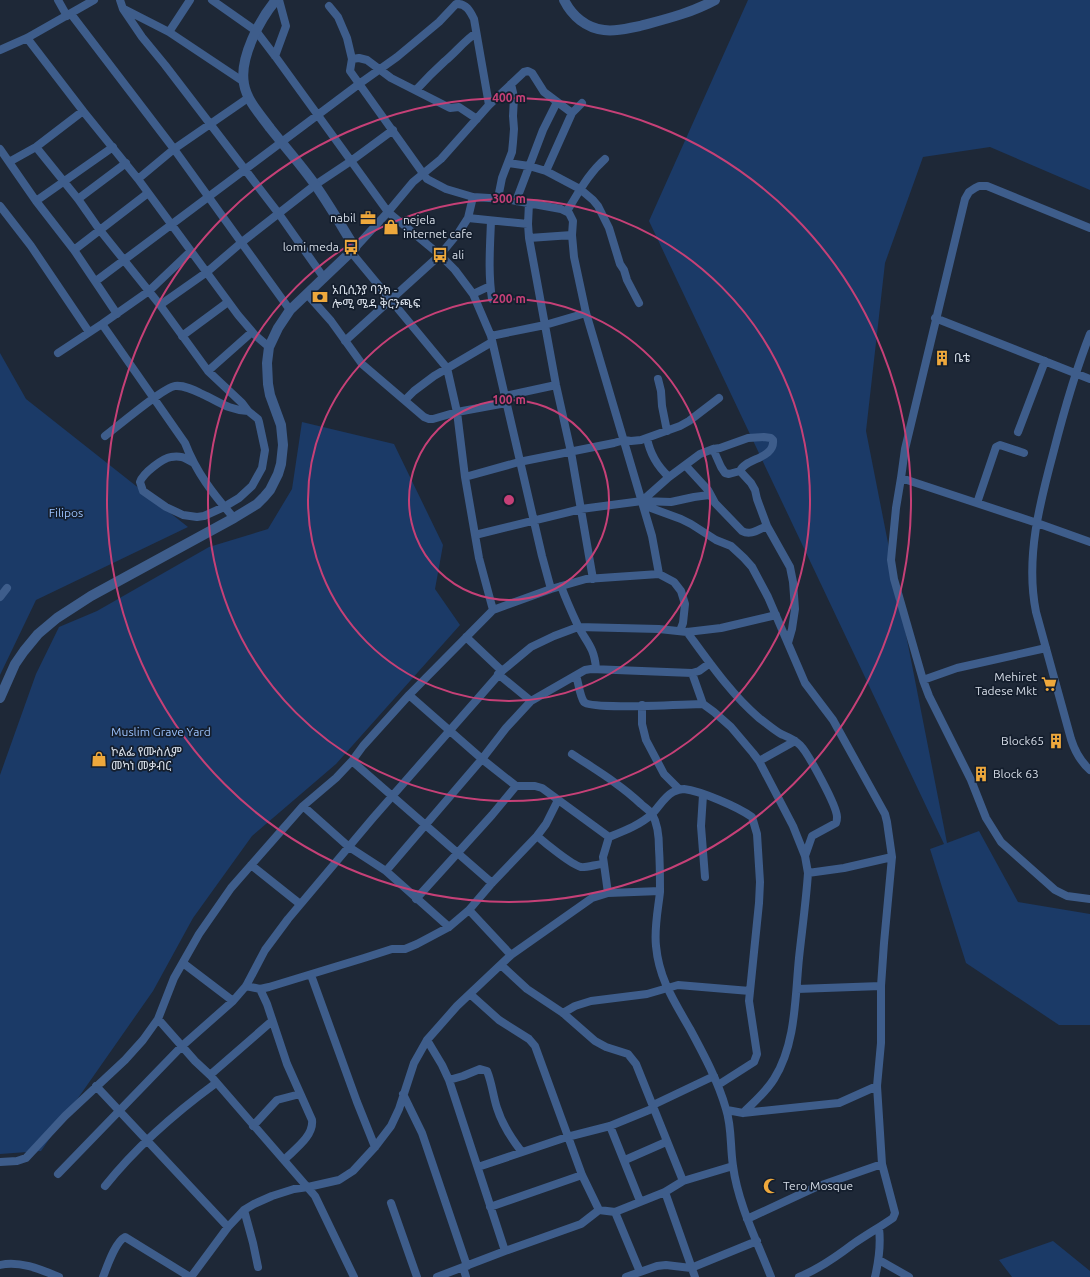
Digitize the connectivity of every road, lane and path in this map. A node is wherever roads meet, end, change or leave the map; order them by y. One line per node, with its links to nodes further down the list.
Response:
1 (58, 0): 11 (street)
2 (94, 0): 11 (street)
3 (120, 0): 10 (street)
4 (190, 0): 13 (street)
5 (212, 0): 12 (street)
6 (277, 0): 12 (street); 17 (street)
7 (564, 0): 8 (street)
8 (715, 0)
9 (329, 6): 18 (street)
10 (123, 9): 13 (street); 32 (street)
11 (69, 15): 15 (street); 38 (street)
12 (256, 31): 17 (street); 20 (street)
13 (170, 32): 20 (street)
14 (476, 33): 19 (street); 23 (street); 27 (street)
15 (27, 38): 16 (street); 28 (street)
16 (0, 50)
17 (275, 56): 30 (street)
18 (352, 59): 19 (street); 21 (street)
19 (379, 69): 21 (street); 23 (street)
20 (244, 82): 24 (street)
21 (359, 84): 30 (street); 33 (street)
22 (511, 84): 25 (street); 27 (street); 43 (street)
23 (416, 90): 31 (street)
24 (248, 98): 32 (street); 34 (street)
25 (557, 102): 29 (street); 44 (street)
26 (582, 103): 29 (street)
27 (489, 105): 31 (street)
28 (83, 111): 35 (street); 36 (street)
29 (572, 113): 46 (street)
30 (318, 114): 34 (street); 40 (street)
31 (477, 119): 47 (street)
32 (211, 124): 38 (street); 45 (street)
33 (393, 130): 40 (street); 47 (street)
34 (282, 142): 45 (street); 50 (street)
35 (36, 147): 41 (street); 49 (street)
36 (113, 147): 42 (street); 49 (street)
37 (0, 149): 41 (street)
38 (174, 149): 48 (street); 53 (street)
39 (605, 159): 51 (street)
40 (351, 161): 50 (street); 62 (street)
41 (9, 162): 58 (street)
42 (126, 163): 48 (street); 56 (street)
43 (508, 163): 44 (street); 55 (street)
44 (529, 166): 46 (street); 57 (street)
45 (245, 169): 53 (street); 63 (street)
46 (546, 171): 51 (street)
47 (423, 174): 54 (street); 62 (street)
48 (138, 179): 52 (street)
49 (64, 183): 56 (street); 58 (street)
50 (315, 185): 63 (street); 74 (street)
51 (580, 190): 61 (street); 88 (street)
52 (148, 193): 66 (street); 69 (street)
53 (208, 196): 66 (street); 72 (street)
54 (473, 197): 55 (street); 64 (street)
55 (498, 198): 57 (street)
56 (78, 199): 69 (street)
57 (516, 200): 59 (street)
58 (36, 202): 73 (street)
59 (529, 203): 61 (street); 67 (street)
60 (0, 206): 96 (street)
61 (567, 211): 70 (street)
62 (388, 212): 74 (street); 76 (street)
63 (279, 214): 72 (street); 79 (street)
64 (468, 218): 65 (street); 76 (street)
65 (491, 220): 67 (street); 81 (street)
66 (172, 224): 75 (street); 77 (street)
67 (528, 224): 71 (street)
68 (1090, 228): 93 (street)
69 (99, 229): 73 (street); 77 (street)
70 (572, 235): 71 (street); 91 (street)
71 (529, 238): 95 (street)
72 (242, 242): 78 (street); 90 (street)
73 (74, 250): 80 (street)
74 (353, 250): 79 (street); 85 (street)
75 (191, 251): 78 (street); 82 (street)
76 (440, 255): 84 (street); 85 (street)
77 (124, 260): 80 (street); 82 (street)
78 (207, 272): 87 (street); 89 (street)
79 (324, 278): 83 (street)
80 (96, 281): 92 (street)
81 (490, 286): 84 (street); 86 (street)
82 (149, 291): 89 (street); 92 (street)
83 (307, 294): 90 (street); 101 (street)
84 (473, 294): 100 (street)
85 (392, 299): 101 (street); 105 (street)
86 (492, 299)
87 (228, 302): 97 (street); 99 (street)
88 (639, 304)
89 (160, 305): 99 (street)
90 (290, 310): 102 (street)
91 (586, 313): 95 (street); 121 (street)
92 (117, 314): 94 (street)
93 (936, 318): 104 (street); 131 (street)
94 (102, 324): 96 (street); 112 (street)
95 (545, 325): 100 (street); 110 (street)
96 (89, 332): 103 (street)
97 (252, 332): 102 (street); 106 (street)
98 (1090, 334): 107 (street)
99 (182, 336): 106 (street)
100 (492, 339): 105 (street); 113 (street)
101 (345, 341): 114 (street)
102 (269, 347): 137 (street)
103 (58, 353)
104 (1045, 362): 107 (street); 118 (street)
105 (447, 368): 114 (street); 116 (street)
106 (208, 371): 115 (street)
107 (1076, 373): 109 (street); 139 (street)
108 (658, 379): 117 (street)
109 (1090, 379)
110 (556, 385): 113 (street); 123 (street)
111 (719, 398): 117 (street)
112 (153, 399): 115 (street); 119 (street); 125 (street)
113 (505, 399): 116 (street); 126 (street)
114 (405, 400): 116 (street)
115 (248, 411): 135 (street)
116 (457, 412): 129 (street)
117 (667, 431): 120 (street)
118 (1018, 432)
119 (105, 436)
120 (647, 438): 121 (street); 130 (street)
121 (624, 440): 123 (street); 133 (street)
122 (713, 449): 127 (street); 128 (street); 128 (street)
123 (571, 452): 126 (street); 136 (street)
124 (1024, 453): 134 (street)
125 (192, 462): 135 (street); 135 (street)
126 (520, 462): 129 (street); 138 (street)
127 (686, 466): 130 (street); 132 (street)
128 (740, 471): 140 (street)
129 (465, 477): 141 (street)
130 (669, 477): 133 (street)
131 (901, 478): 134 (street); 161 (street)
132 (709, 495): 133 (street); 140 (street)
133 (642, 501): 136 (street); 143 (street); 150 (street)
134 (977, 503): 139 (street)
135 (224, 507): 137 (street)
136 (581, 509): 138 (street); 144 (street)
137 (234, 518): 163 (street)
138 (534, 521): 141 (street); 147 (street)
139 (1037, 523): 142 (street); 155 (street)
140 (767, 526): 154 (street)
141 (475, 535): 149 (street)
142 (1090, 542)
143 (658, 574): 144 (street); 152 (street)
144 (593, 578): 145 (street)
145 (561, 586): 147 (street); 151 (street)
146 (7, 588): 148 (street)
147 (551, 589): 149 (street)
148 (0, 597)
149 (493, 610): 153 (street)
150 (776, 614): 152 (street); 154 (street)
151 (578, 627): 152 (street); 157 (street); 158 (street)
152 (684, 631): 156 (street)
153 (466, 637): 158 (street); 162 (street)
154 (788, 643): 187 (street)
155 (1046, 648): 161 (street); 173 (street)
156 (710, 663): 159 (street); 168 (street)
157 (596, 668): 159 (street); 160 (street)
158 (500, 672): 164 (street); 167 (street)
159 (692, 673): 165 (street)
160 (576, 675): 164 (street); 166 (street)
161 (923, 680): 197 (street)
162 (410, 696): 167 (street); 171 (street)
163 (0, 698)
164 (531, 701): 170 (street)
165 (703, 704): 166 (street); 172 (street)
166 (642, 705): 175 (street)
167 (449, 731): 170 (street); 177 (street)
168 (795, 741): 172 (street); 186 (street)
169 (572, 754): 180 (street)
170 (482, 759): 174 (street); 181 (street)
171 (352, 761): 177 (street); 179 (street)
172 (759, 762): 186 (street)
173 (1090, 770)
174 (516, 786): 178 (street); 185 (street)
175 (679, 789): 176 (street); 180 (street)
176 (703, 794): 192 (street); 210 (street)
177 (392, 796): 181 (street); 184 (street)
178 (558, 800): 182 (street); 183 (street)
179 (303, 806): 184 (street); 189 (street)
180 (652, 814): 183 (street); 194 (street)
181 (424, 825): 185 (street); 190 (street)
182 (537, 836): 188 (street); 193 (street)
183 (609, 837): 188 (street)
184 (349, 847): 190 (street); 198 (street)
185 (458, 853): 193 (street); 196 (street)
186 (805, 856): 191 (street)
187 (892, 857): 191 (street); 206 (street)
188 (603, 864): 195 (street)
189 (251, 865): 198 (street); 202 (street)
190 (386, 871): 196 (street)
191 (808, 873): 208 (street)
192 (705, 877)
193 (492, 883): 199 (street)
194 (660, 891): 195 (street); 207 (street)
195 (608, 894): 201 (street)
196 (416, 899): 200 (street)
197 (1090, 899)
198 (300, 904): 205 (street)
199 (469, 910): 200 (street); 201 (street)
200 (449, 927): 204 (street)
201 (511, 955): 203 (street)
202 (183, 963): 212 (street); 214 (street)
203 (501, 965): 211 (street); 213 (street)
204 (311, 975): 209 (street); 236 (street)
205 (246, 986): 209 (street); 212 (street)
206 (881, 986): 208 (street); 224 (street)
207 (667, 989): 210 (street); 213 (street); 219 (street)
208 (796, 989): 230 (street)
209 (260, 990): 215 (street)
210 (750, 991): 222 (street)
211 (470, 994): 216 (street); 233 (street)
212 (233, 1001): 217 (street)
213 (563, 1013): 227 (street)
214 (158, 1019): 217 (street); 223 (street)
215 (272, 1021): 218 (street); 225 (street)
216 (427, 1040): 220 (street); 226 (street)
217 (182, 1046): 218 (street); 228 (street)
218 (210, 1075): 221 (street)
219 (714, 1076): 222 (street); 227 (street)
220 (449, 1080): 237 (street); 243 (street)
221 (216, 1083): 231 (street); 234 (street)
222 (718, 1085): 229 (street)
223 (96, 1086): 228 (street); 240 (street)
224 (877, 1086): 230 (street); 241 (street)
225 (300, 1094): 231 (street); 238 (street)
226 (403, 1094): 236 (street); 263 (street)
227 (653, 1106): 232 (street); 235 (street)
228 (120, 1110): 234 (street); 244 (street)
229 (727, 1110): 230 (street); 242 (street)
230 (743, 1113)
231 (253, 1126): 238 (street)
232 (610, 1126): 233 (street); 239 (street)
233 (567, 1136): 237 (street); 245 (street)
234 (147, 1140): 247 (street); 257 (street)
235 (666, 1142): 239 (street); 246 (street)
236 (375, 1147): 248 (street)
237 (521, 1151): 243 (street)
238 (284, 1160): 248 (street)
239 (625, 1160): 250 (street)
240 (0, 1162)
241 (882, 1164): 256 (street); 258 (street)
242 (733, 1166): 246 (street); 256 (street)
243 (478, 1167): 252 (street)
244 (58, 1174)
245 (582, 1176): 252 (street); 254 (street)
246 (683, 1181): 249 (street)
247 (105, 1186)
248 (308, 1187): 253 (street); 270 (street)
249 (665, 1192): 250 (street); 265 (street)
250 (640, 1201): 255 (street)
251 (391, 1203): 271 (street)
252 (490, 1207): 260 (street)
253 (244, 1210): 257 (street); 264 (street)
254 (599, 1210): 255 (street); 260 (street)
255 (615, 1212): 266 (street)
256 (747, 1219): 259 (street)
257 (228, 1227): 269 (street)
258 (879, 1228): 261 (street); 277 (street)
259 (757, 1241): 265 (street); 276 (street)
260 (505, 1251): 263 (street)
261 (879, 1260): 278 (street); 279 (street)
262 (0, 1265): 267 (street)
263 (465, 1266): 272 (street); 273 (street)
264 (258, 1267)
265 (692, 1268): 266 (street); 275 (street)
266 (640, 1272): 274 (street)
267 (59, 1277)
268 (103, 1277): 269 (street)
269 (191, 1277)
270 (354, 1277)
271 (417, 1277)
272 (437, 1277)
273 (466, 1277)
274 (626, 1277)
275 (695, 1277)
276 (771, 1277)
277 (800, 1277)
278 (875, 1277)
279 (909, 1277)

